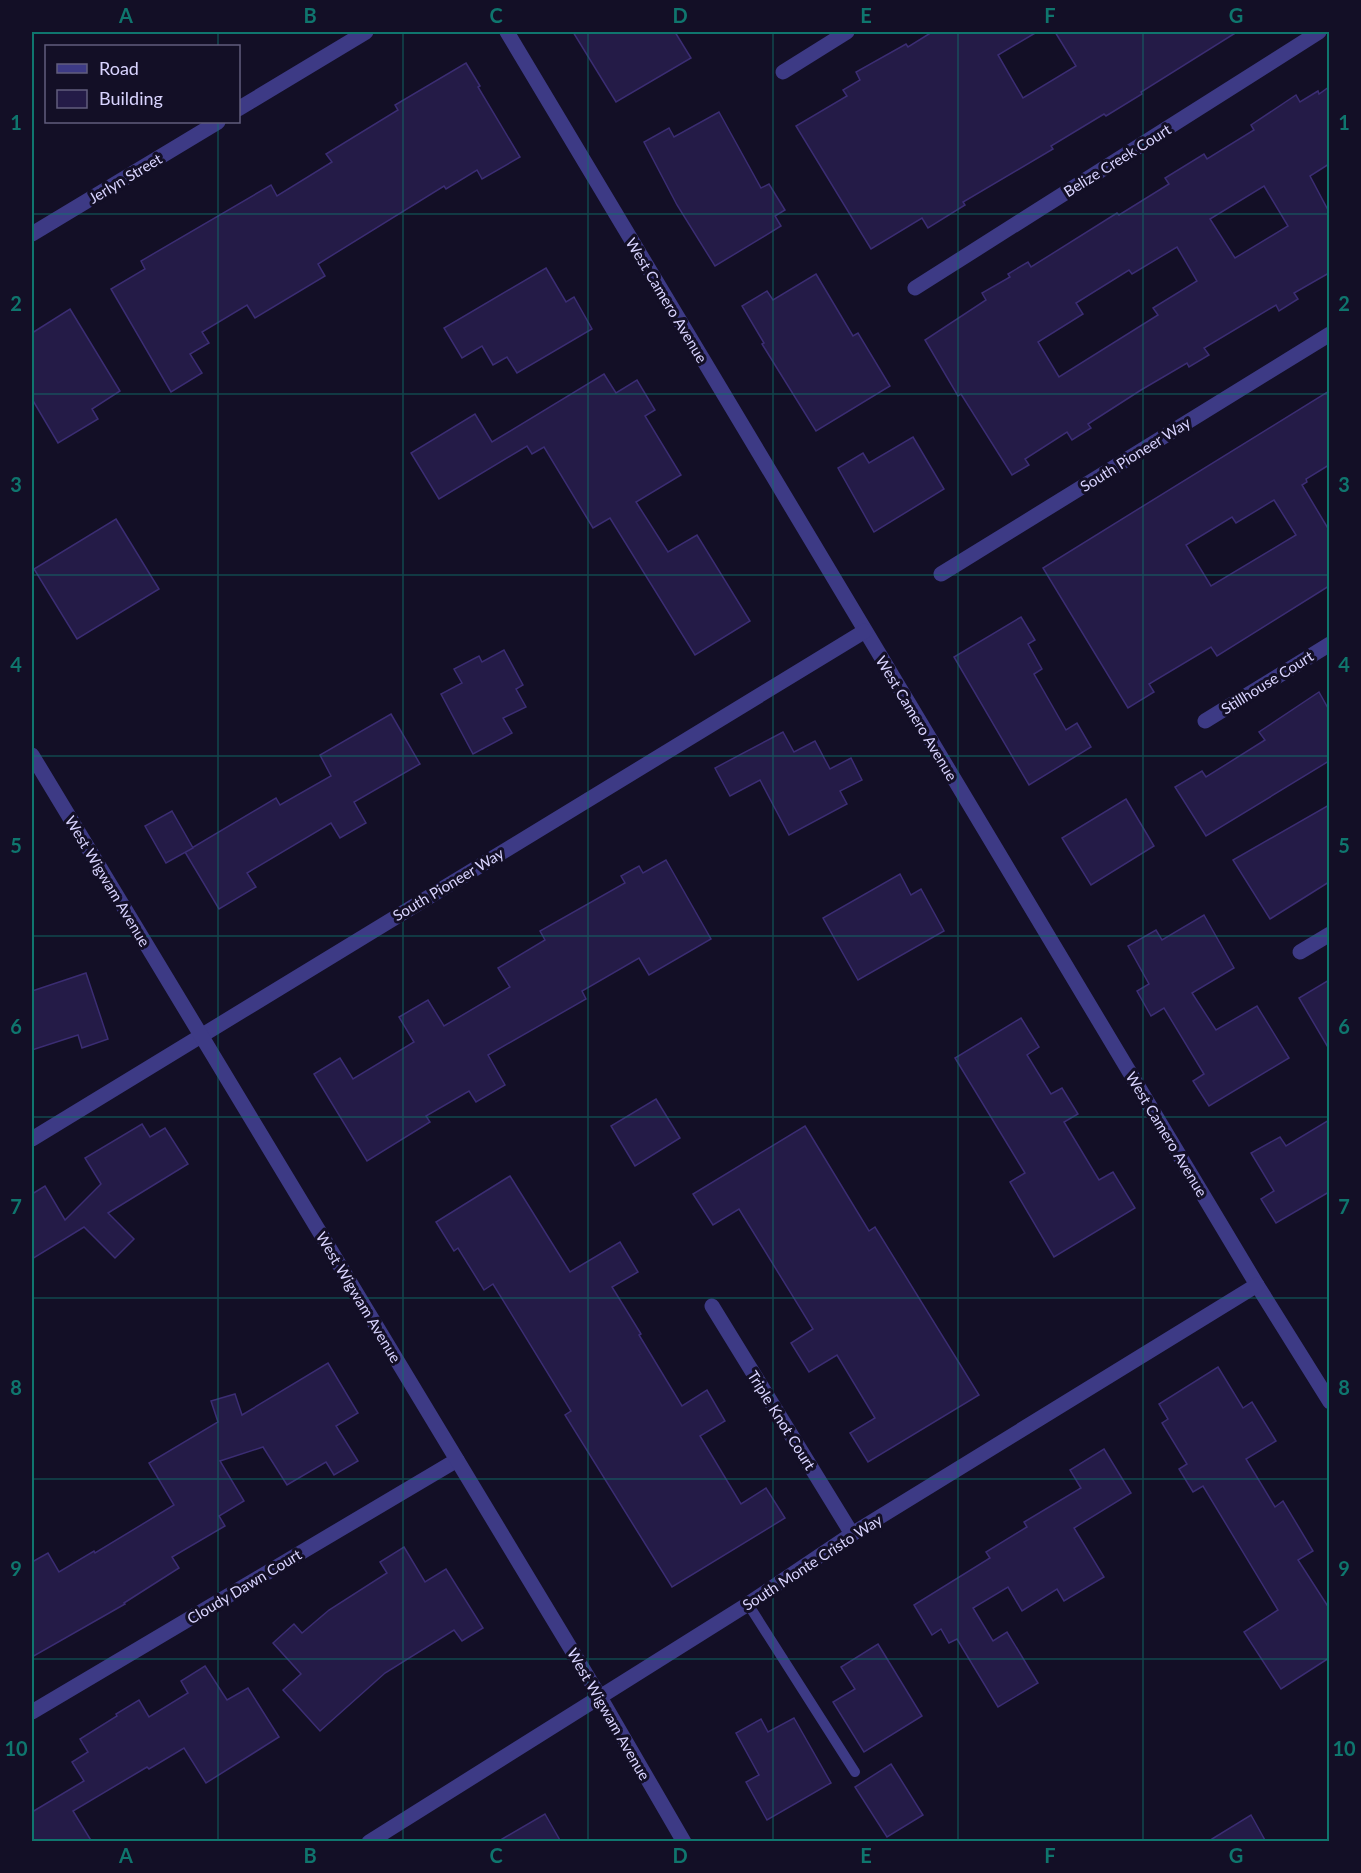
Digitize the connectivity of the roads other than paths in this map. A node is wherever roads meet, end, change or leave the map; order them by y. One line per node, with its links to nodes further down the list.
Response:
1 (366, 32): 6 (street)
2 (507, 32): 12 (street, West Camero Avenue)
3 (847, 32): 5 (street)
4 (1319, 32): 9 (street, Belize Creek Court)
5 (783, 72)
6 (240, 108)
7 (216, 123): 8 (street, Jerlyn Street)
8 (32, 234)
9 (915, 288)
10 (1329, 334): 11 (street, South Pioneer Way)
11 (941, 574)
12 (865, 631): 18 (street, South Pioneer Way); 20 (street, West Camero Avenue)
13 (1329, 644): 14 (street, Stillhouse Court)
14 (1205, 721)
15 (32, 755): 18 (street, West Wigwam Avenue)
16 (1329, 934): 17 (street)
17 (1300, 952)
18 (200, 1035): 19 (street, South Pioneer Way); 23 (street, West Wigwam Avenue)
19 (32, 1139)
20 (1257, 1285): 22 (street, West Camero Avenue); 24 (street, South Monte Cristo Way)
21 (712, 1306): 24 (street, Triple Knot Court)
22 (1329, 1402)
23 (457, 1460): 26 (street, West Wigwam Avenue); 27 (street, Cloudy Dawn Court)
24 (852, 1534): 25 (street, South Monte Cristo Way)
25 (748, 1604): 26 (street, South Monte Cristo Way); 28 (lane)
26 (600, 1697): 29 (street, South Monte Cristo Way); 30 (street, West Wigwam Avenue)
27 (32, 1712)
28 (855, 1772)
29 (369, 1842)
30 (684, 1842)

